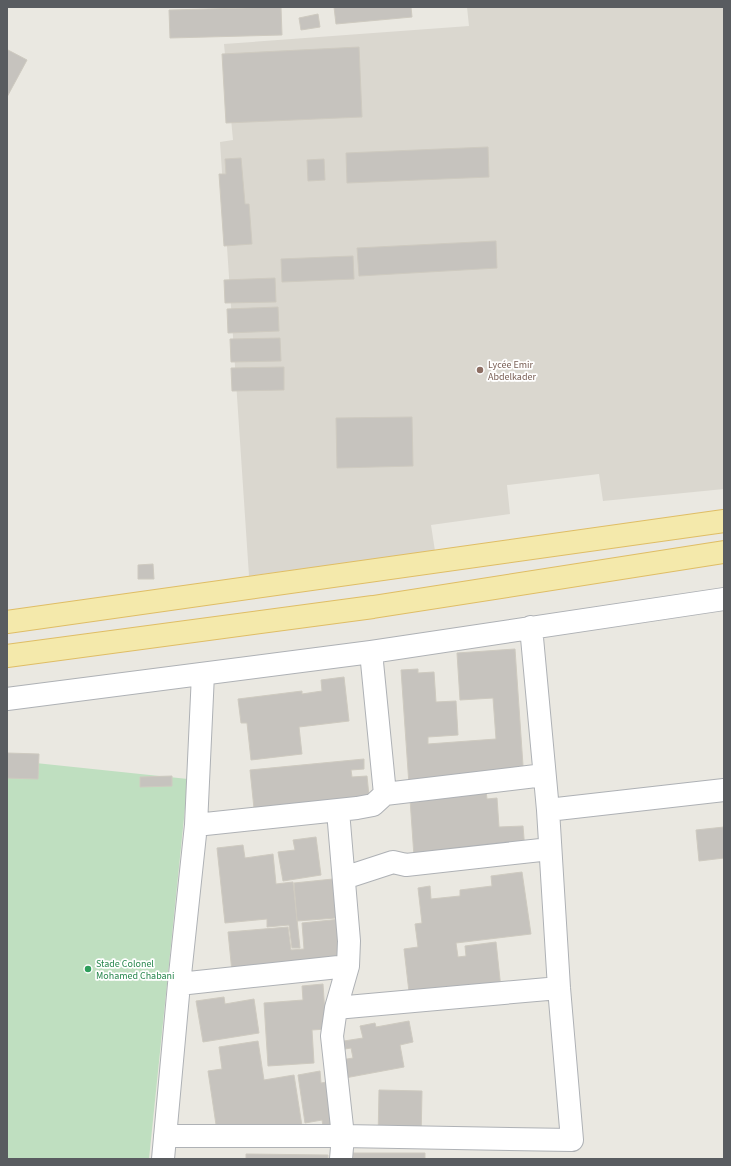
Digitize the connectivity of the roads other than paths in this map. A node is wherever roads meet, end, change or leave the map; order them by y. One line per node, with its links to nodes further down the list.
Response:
1 (724, 521): 4 (main road)
2 (724, 552): 7 (main road)
3 (724, 599): 5 (street)
4 (7, 622)
5 (532, 627): 6 (street); 10 (street)
6 (371, 652): 8 (street); 12 (street)
7 (7, 656)
8 (203, 674): 9 (street); 15 (street)
9 (7, 699)
10 (544, 775): 12 (street); 13 (street)
11 (724, 790): 13 (street)
12 (385, 794): 14 (street)
13 (548, 810): 16 (street)
14 (338, 811): 15 (street); 17 (street)
15 (196, 825): 19 (street)
16 (550, 849): 17 (street); 20 (street)
17 (344, 878): 18 (street)
18 (348, 966): 19 (street); 21 (street)
19 (179, 984): 22 (street)
20 (559, 988): 21 (street); 24 (street)
21 (336, 1008): 23 (street)
22 (165, 1136): 23 (street); 25 (street)
23 (343, 1136): 24 (street); 26 (street)
24 (573, 1149)
25 (163, 1159)
26 (341, 1159)

